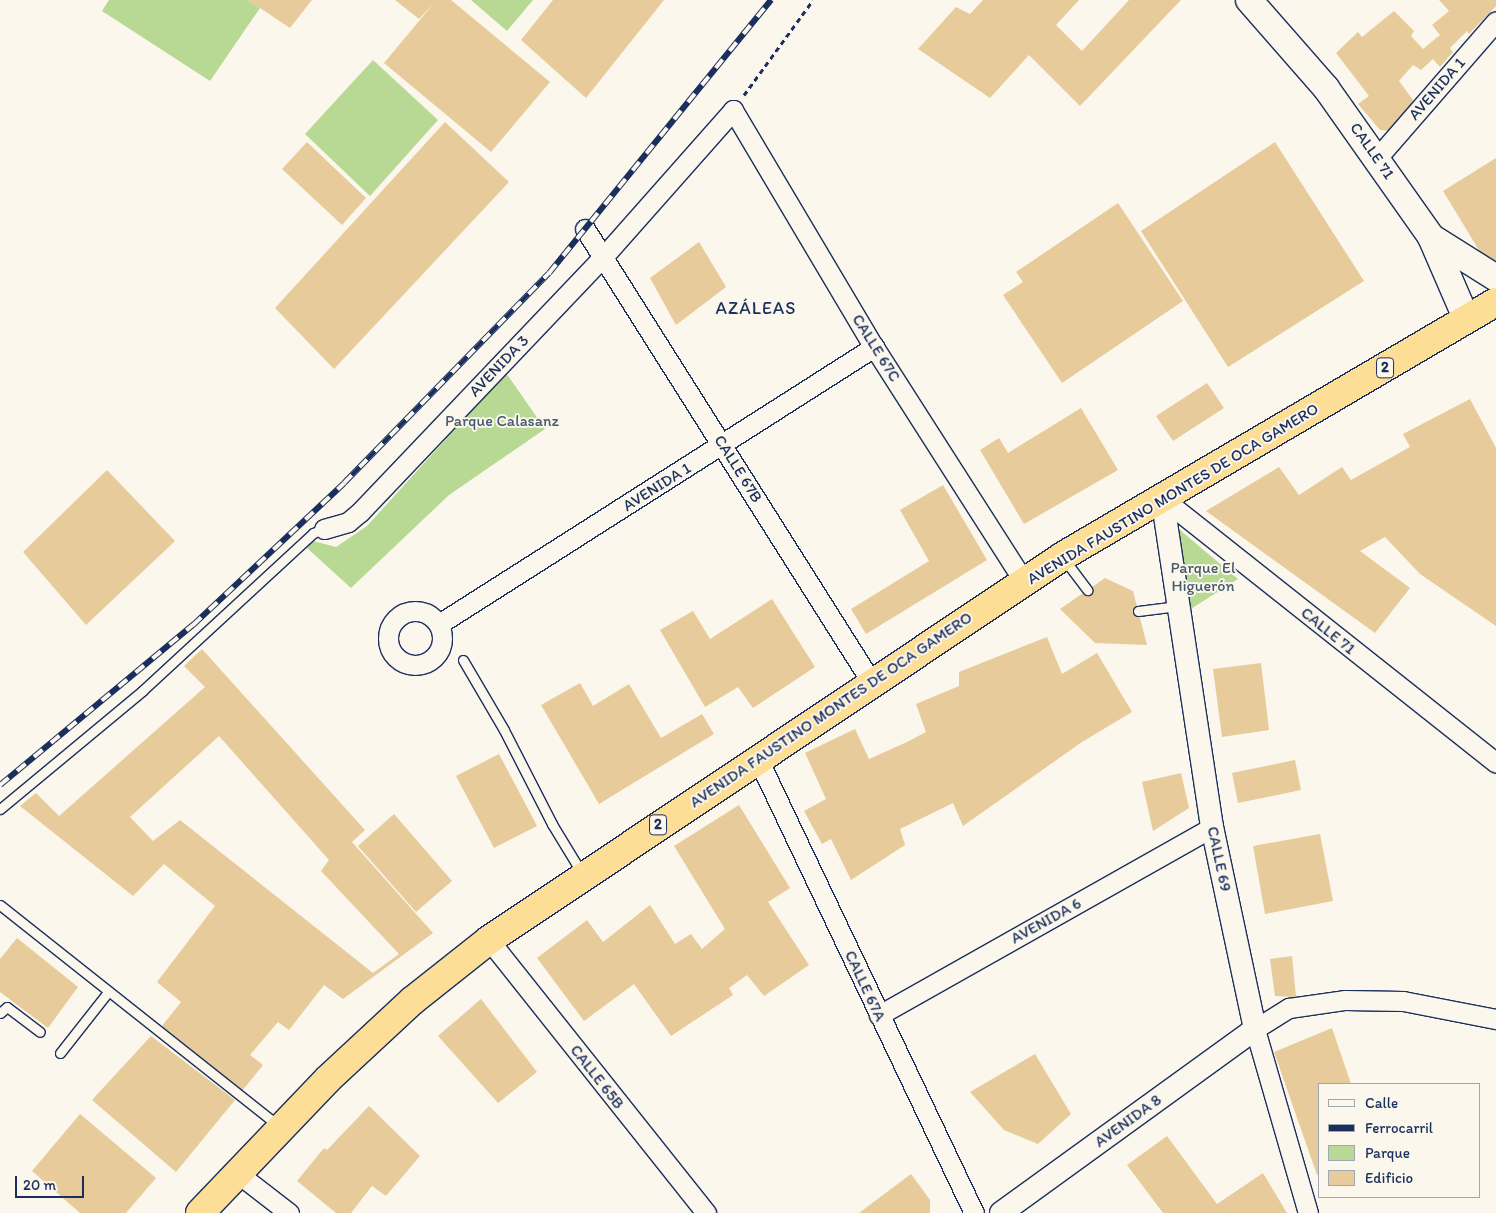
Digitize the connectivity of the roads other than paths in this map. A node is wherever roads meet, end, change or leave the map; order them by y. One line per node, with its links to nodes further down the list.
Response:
1 (1249, 0): 4 (main road, CALLE 71)
2 (1496, 21): 4 (street, AVENIDA 1)
3 (733, 110): 7 (street, AVENIDA 3); 11 (street, CALLE 67C)
4 (1377, 158): 6 (main road, CALLE 71)
5 (586, 229): 7 (street)
6 (1431, 237): 8 (main road); 10 (main road, CALLE 71)
7 (604, 256): 12 (street, CALLE 67B); 14 (street, AVENIDA 3)
8 (1496, 278)
9 (1496, 302): 10 (highway, AVENIDA FAUSTINO MONTES DE OCA GAMERO / 2)
10 (1467, 320): 13 (highway, AVENIDA FAUSTINO MONTES DE OCA GAMERO / 2)
11 (874, 347): 12 (street, AVENIDA 1); 16 (street, CALLE 67C)
12 (723, 445): 20 (street, AVENIDA 1); 22 (street, CALLE 67B)
13 (1162, 498): 15 (highway, AVENIDA FAUSTINO MONTES DE OCA GAMERO / 2); 18 (street, CALLE 69); 24 (street, CALLE 71)
14 (324, 529): 25 (lane)
15 (1063, 556): 16 (highway, AVENIDA FAUSTINO MONTES DE OCA GAMERO / 2); 17 (lane)
16 (1024, 582): 22 (highway, AVENIDA FAUSTINO MONTES DE OCA GAMERO / 2)
17 (1086, 590)
18 (1178, 606): 19 (lane); 26 (street, CALLE 69)
19 (1138, 611)
20 (439, 624)
21 (463, 660): 27 (lane)
22 (872, 683): 23 (highway, AVENIDA FAUSTINO MONTES DE OCA GAMERO / 2)
23 (758, 759): 27 (highway, AVENIDA FAUSTINO MONTES DE OCA GAMERO / 2); 32 (street, CALLE 67A)
24 (1496, 764)
25 (0, 809)
26 (1212, 827): 32 (street, AVENIDA 6); 34 (street, CALLE 69)
27 (583, 875): 29 (highway, AVENIDA FAUSTINO MONTES DE OCA GAMERO / 2)
28 (0, 905): 30 (lane)
29 (489, 940): 37 (highway, AVENIDA FAUSTINO MONTES DE OCA GAMERO / 2); 41 (street, CALLE 65B)
30 (108, 992): 36 (lane); 37 (lane)
31 (2, 1007): 35 (lane)
32 (879, 1015): 42 (street, CALLE 67A)
33 (1496, 1019): 34 (street)
34 (1255, 1029): 43 (street, AVENIDA 8); 44 (street, CALLE 69)
35 (40, 1032)
36 (60, 1053)
37 (280, 1128): 38 (highway, AVENIDA FAUSTINO MONTES DE OCA GAMERO / 2)
38 (236, 1172): 39 (highway, AVENIDA FAUSTINO MONTES DE OCA GAMERO / 2); 40 (street)
39 (200, 1213)
40 (289, 1213)
41 (706, 1213)
42 (974, 1213)
43 (1001, 1213)
44 (1308, 1213)

